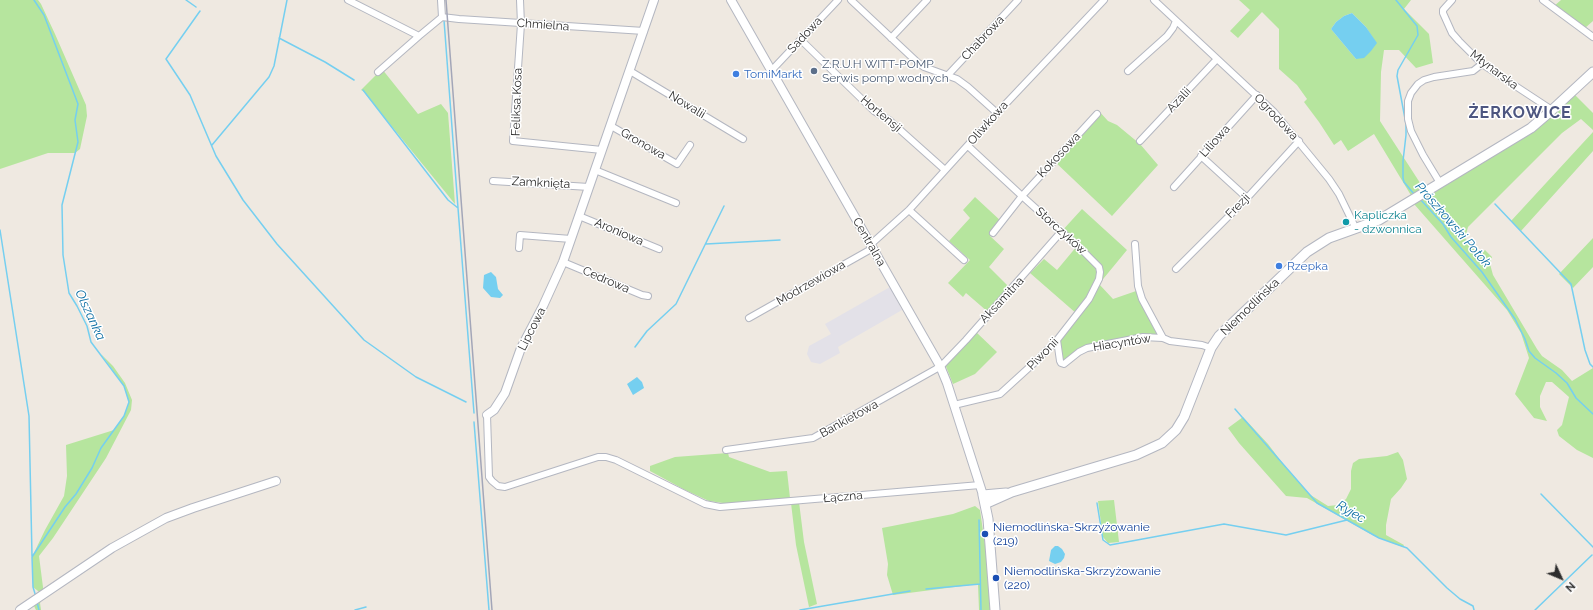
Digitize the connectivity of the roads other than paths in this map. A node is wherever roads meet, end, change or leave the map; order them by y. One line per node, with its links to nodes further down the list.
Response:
1 (348, 0): 18 (street)
2 (441, 0): 14 (street)
3 (520, 0): 16 (street, Feliksa Kosa)
4 (654, 0): 17 (street, Lipcowa)
5 (731, 0): 25 (street, Centralna)
6 (838, 0): 21 (street, Sadowa)
7 (851, 0): 20 (street)
8 (927, 0): 20 (street)
9 (1018, 0): 29 (street, Chabrowa)
10 (1104, 0): 32 (street, Oliwkowa)
11 (1154, 0): 15 (street, Ogrodowa)
12 (1452, 0): 23 (street, Młynarska)
13 (1543, 0): 19 (street)
14 (442, 17): 16 (street, Chmielna); 18 (street)
15 (1176, 21): 22 (street, Ogrodowa); 26 (street)
16 (521, 24): 17 (street, Chmielna); 40 (street, Feliksa Kosa)
17 (644, 31): 24 (street, Lipcowa)
18 (419, 36): 27 (street)
19 (1593, 37)
20 (891, 38): 29 (street)
21 (801, 40): 25 (street, Sadowa); 43 (street, Hortensji)
22 (1217, 59): 30 (street, Ogrodowa); 36 (street, Azalii)
23 (1482, 64): 31 (street, Młynarska); 45 (street)
24 (630, 71): 34 (street, Lipcowa); 35 (street, Nowalii)
25 (771, 71): 58 (street, Centralna)
26 (1128, 71)
27 (378, 72)
28 (1593, 72): 31 (main road, Niemodlińska)
29 (948, 75): 32 (street)
30 (1257, 95): 37 (street, Ogrodowa); 41 (street, Liliowa)
31 (1552, 110): 45 (main road, Niemodlińska)
32 (997, 113): 39 (street, Oliwkowa)
33 (1097, 114): 48 (street, Kokosowa)
34 (611, 126): 38 (street, Gronowa); 40 (street, Lipcowa)
35 (743, 139)
36 (1140, 141)
37 (1299, 141): 49 (street, Frezji); 53 (street, Ogrodowa)
38 (690, 145)
39 (968, 146): 43 (street, Oliwkowa); 48 (street, Storczyków)
40 (602, 150): 42 (street, Lipcowa)
41 (1202, 156): 47 (street, Liliowa); 49 (street)
42 (595, 170): 46 (street, Lipcowa); 50 (street)
43 (946, 170): 51 (street, Oliwkowa)
44 (494, 181): 46 (street, Zamknięta)
45 (1440, 183): 53 (main road, Niemodlińska)
46 (589, 187): 52 (street, Lipcowa)
47 (1174, 187)
48 (1022, 196): 54 (street, Storczyków); 55 (street)
49 (1247, 198): 64 (street, Frezji)
50 (676, 203)
51 (909, 210): 58 (street, Oliwkowa); 61 (street)
52 (579, 216): 56 (street, Lipcowa); 60 (street, Aroniowa)
53 (1356, 229): 69 (main road, Niemodlińska)
54 (1061, 232): 63 (street, Storczyków); 70 (street, Aksamitna)
55 (993, 233)
56 (571, 239): 59 (street); 62 (street, Lipcowa)
57 (1135, 244): 67 (street)
58 (872, 246): 66 (street, Modrzewiowa); 70 (street, Centralna)
59 (519, 248)
60 (659, 249)
61 (964, 260)
62 (563, 262): 65 (street, Cedrowa); 72 (street, Lipcowa)
63 (1100, 267): 68 (street, Piwonii)
64 (1176, 269)
65 (648, 296)
66 (749, 318)
67 (1163, 338): 68 (street, Hiacyntów); 69 (street)
68 (1057, 340): 71 (street, Piwonii)
69 (1211, 348): 76 (main road, Niemodlińska)
70 (940, 366): 71 (street, Centralna); 73 (street, Bankietowa)
71 (954, 404): 75 (street, Centralna)
72 (487, 415): 75 (street, Łączna)
73 (726, 450)
74 (276, 481): 77 (street)
75 (980, 485): 76 (street, Centralna)
76 (984, 499): 78 (main road)
77 (20, 610)
78 (995, 610)

